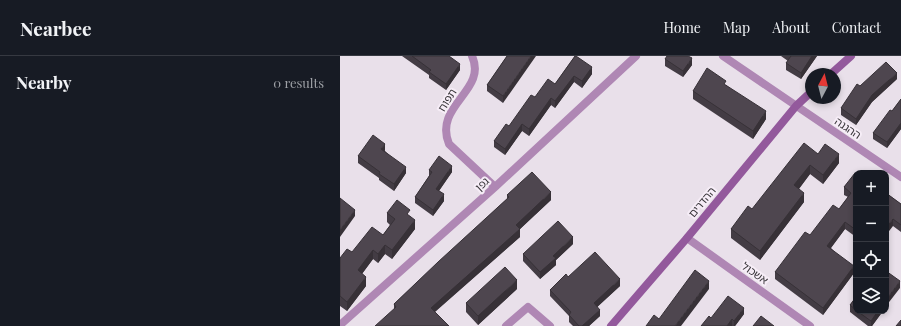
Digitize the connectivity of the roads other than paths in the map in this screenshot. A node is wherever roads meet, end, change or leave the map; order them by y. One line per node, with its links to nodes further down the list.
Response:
1 (472, 56): 9 (street, תפוח)
2 (636, 56): 9 (street, גפן)
3 (723, 56): 7 (street, ההגנה)
4 (851, 56): 5 (street)
5 (838, 68)
6 (805, 98): 7 (street, ההדרים)
7 (796, 106): 8 (street, ההגנה); 10 (street, ההדרים)
8 (901, 177)
9 (495, 187): 11 (street, גפן)
10 (687, 238): 14 (street, ההדרים); 15 (street, אשכול)
11 (340, 325)
12 (506, 326): 13 (street)
13 (550, 326)
14 (611, 326)
15 (810, 326)

